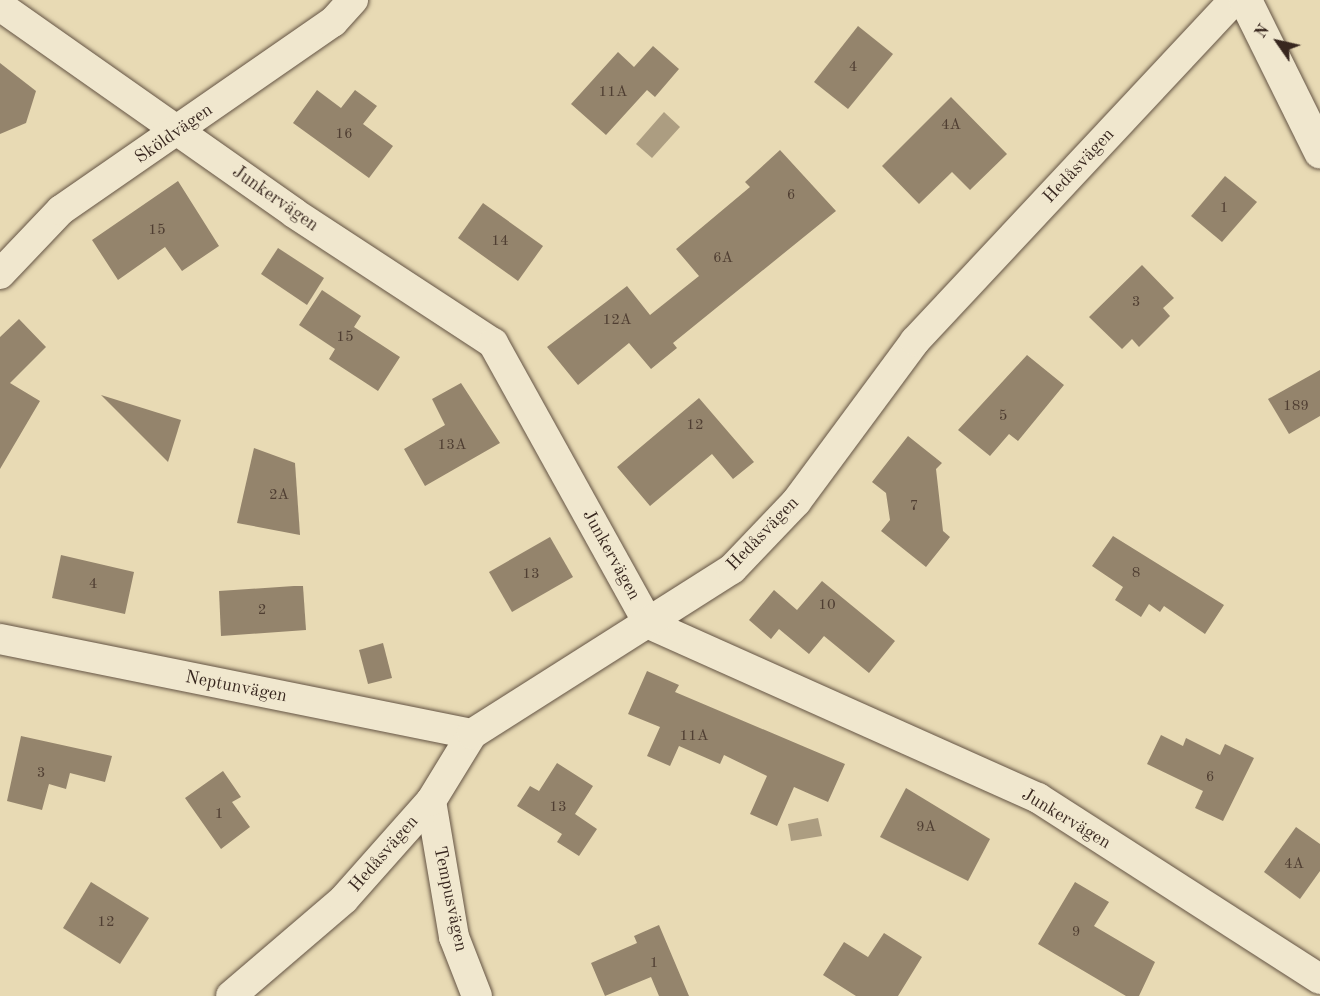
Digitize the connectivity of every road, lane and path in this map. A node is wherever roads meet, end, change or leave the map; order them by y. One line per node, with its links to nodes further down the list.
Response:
1 (353, 0): 5 (street, Sköldvägen)
2 (1234, 0): 8 (street, Hedåsvägen)
3 (1245, 0): 6 (main road)
4 (0, 6): 5 (street, Junkervägen)
5 (179, 131): 7 (street, Sköldvägen); 8 (street, Junkervägen)
6 (1320, 152)
7 (0, 274)
8 (648, 624): 10 (street, Hedåsvägen); 12 (street, Junkervägen)
9 (0, 639): 10 (street, Neptunvägen)
10 (472, 734): 11 (street, Hedåsvägen)
11 (431, 801): 13 (street, Hedåsvägen); 14 (street, Tempusvägen)
12 (1320, 979)
13 (231, 996)
14 (477, 996)

